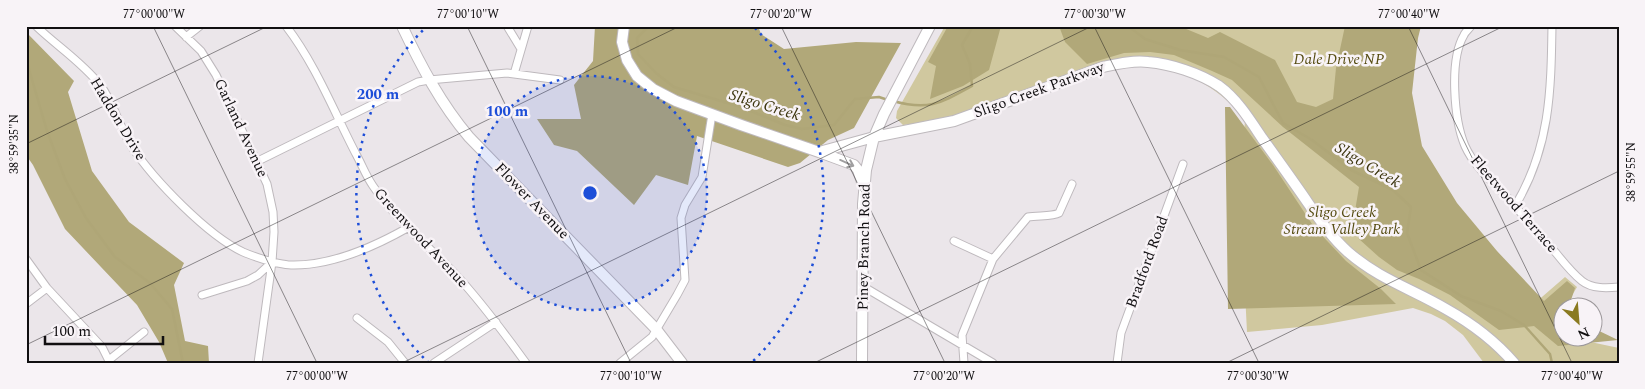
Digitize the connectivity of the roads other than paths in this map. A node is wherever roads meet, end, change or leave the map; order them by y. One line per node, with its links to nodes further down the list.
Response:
1 (36, 26): 30 (street, Haddon Drive)
2 (175, 26): 12 (street, Garland Avenue)
3 (200, 26): 12 (street)
4 (286, 26): 18 (street, Greenwood Avenue)
5 (402, 26): 15 (street, Flower Avenue)
6 (507, 26): 13 (street)
7 (528, 26): 13 (street)
8 (624, 26): 17 (street)
9 (930, 26): 19 (street, Piney Branch Road)
10 (1471, 26): 25 (street, Fleetwood Terrace)
11 (1552, 26): 25 (street)
12 (186, 37): 21 (street, Garland Avenue)
13 (521, 49): 14 (street)
14 (514, 74): 15 (street); 16 (street)
15 (429, 80): 18 (street); 38 (street, Flower Avenue)
16 (560, 80)
17 (712, 114): 20 (street); 38 (street)
18 (339, 122): 21 (street); 26 (street, Greenwood Avenue)
19 (874, 138): 20 (street, Sligo Creek Parkway); 24 (street, Piney Branch Road); 52 (street, Sligo Creek Parkway)
20 (819, 152): 24 (street, one-way to 24)
21 (258, 161): 30 (street, Garland Avenue)
22 (1183, 164): 51 (street, Bradford Road)
23 (1072, 184): 29 (street)
24 (864, 186): 31 (street, Piney Branch Road)
25 (1515, 206): 32 (street, Fleetwood Terrace)
26 (409, 227): 30 (street, Haddon Drive); 37 (street, Greenwood Avenue)
27 (954, 240): 29 (street)
28 (26, 259): 33 (street)
29 (993, 259): 40 (street)
30 (272, 262): 34 (street); 42 (street, Garland Avenue)
31 (864, 287): 40 (street); 48 (street, Piney Branch Road)
32 (1619, 287)
33 (46, 288): 35 (street); 41 (street)
34 (202, 295)
35 (26, 304)
36 (357, 318): 43 (street)
37 (496, 322): 44 (street); 45 (street, Greenwood Avenue)
38 (656, 329): 46 (street); 47 (street, Flower Avenue)
39 (144, 332): 41 (street)
40 (961, 344): 49 (street); 50 (street)
41 (109, 362)
42 (258, 363)
43 (406, 363)
44 (434, 363)
45 (526, 363)
46 (620, 363)
47 (682, 363)
48 (862, 363)
49 (964, 363)
50 (993, 363)
51 (1117, 363)
52 (1514, 363)

